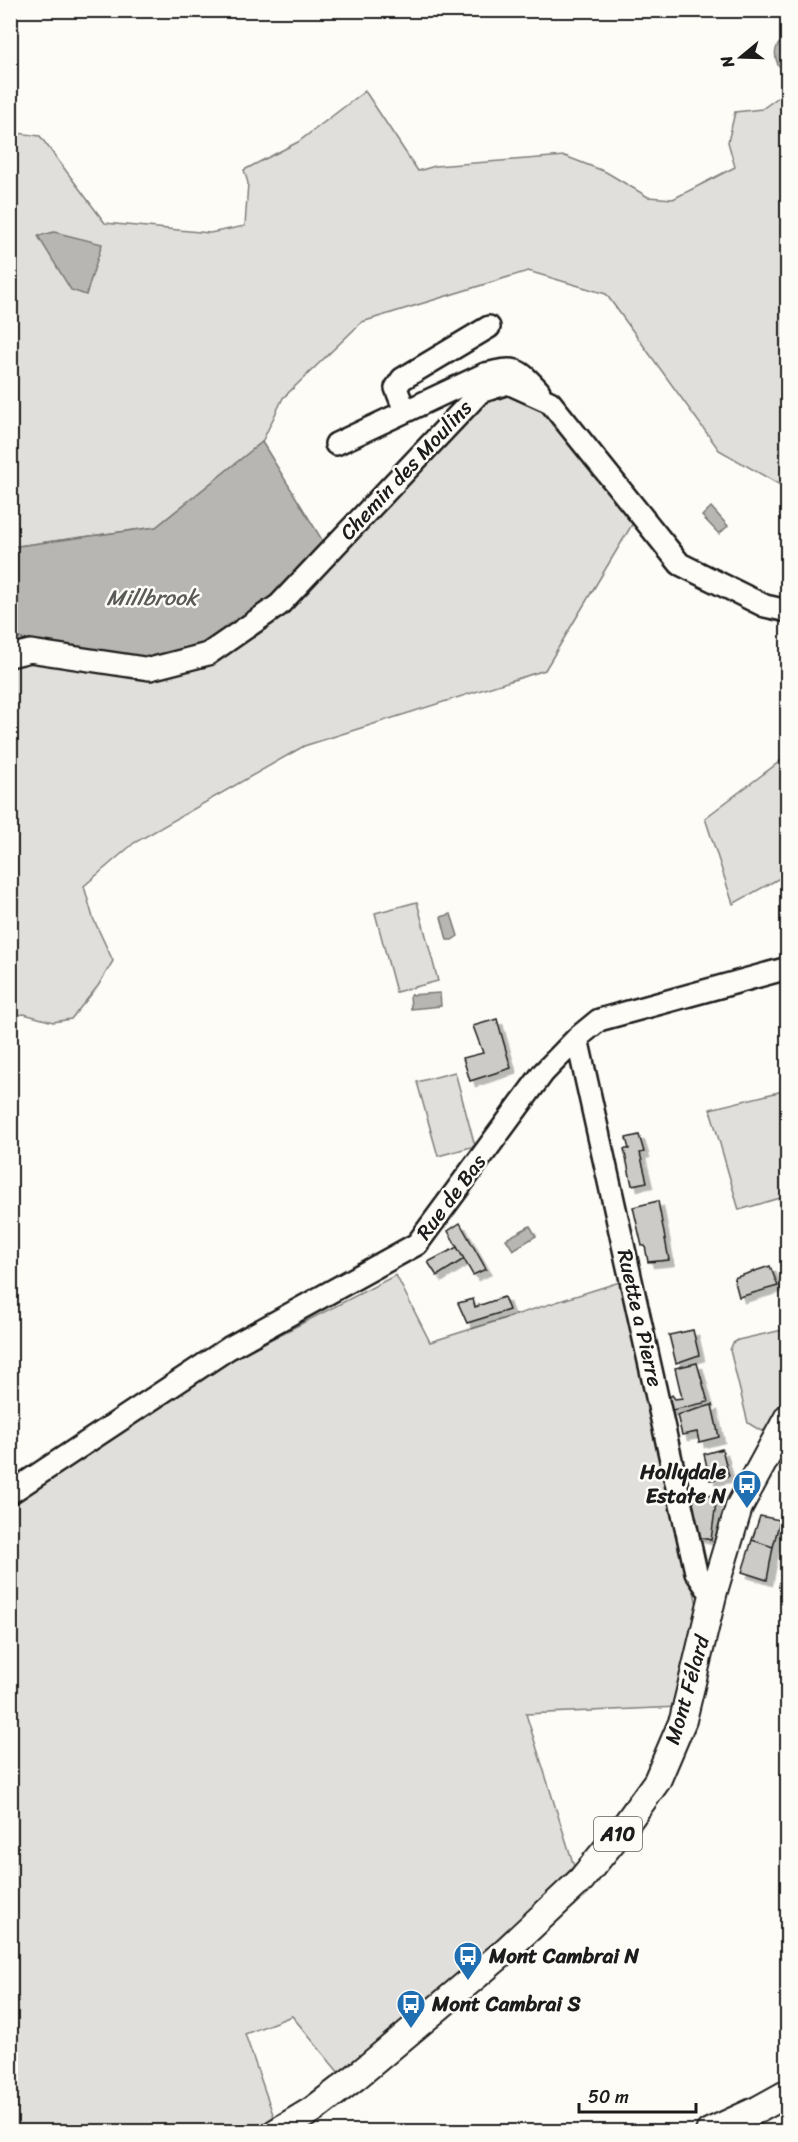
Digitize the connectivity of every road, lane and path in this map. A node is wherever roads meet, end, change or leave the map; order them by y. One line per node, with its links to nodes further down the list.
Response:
1 (489, 327): 3 (street)
2 (550, 402): 3 (street); 5 (street, Chemin des Moulins); 6 (street, Chemin des Moulins)
3 (405, 411): 4 (street)
4 (336, 444)
5 (788, 611)
6 (10, 656)
7 (788, 968): 8 (street, Rue de Bas)
8 (577, 1038): 10 (street, Rue de Bas); 11 (street, Ruette a Pierre)
9 (788, 1417): 11 (main road, Mont Félard / A10)
10 (10, 1493)
11 (714, 1591): 13 (main road, Mont Félard / A10)
12 (788, 2093): 14 (main road)
13 (276, 2132)
14 (709, 2132)

